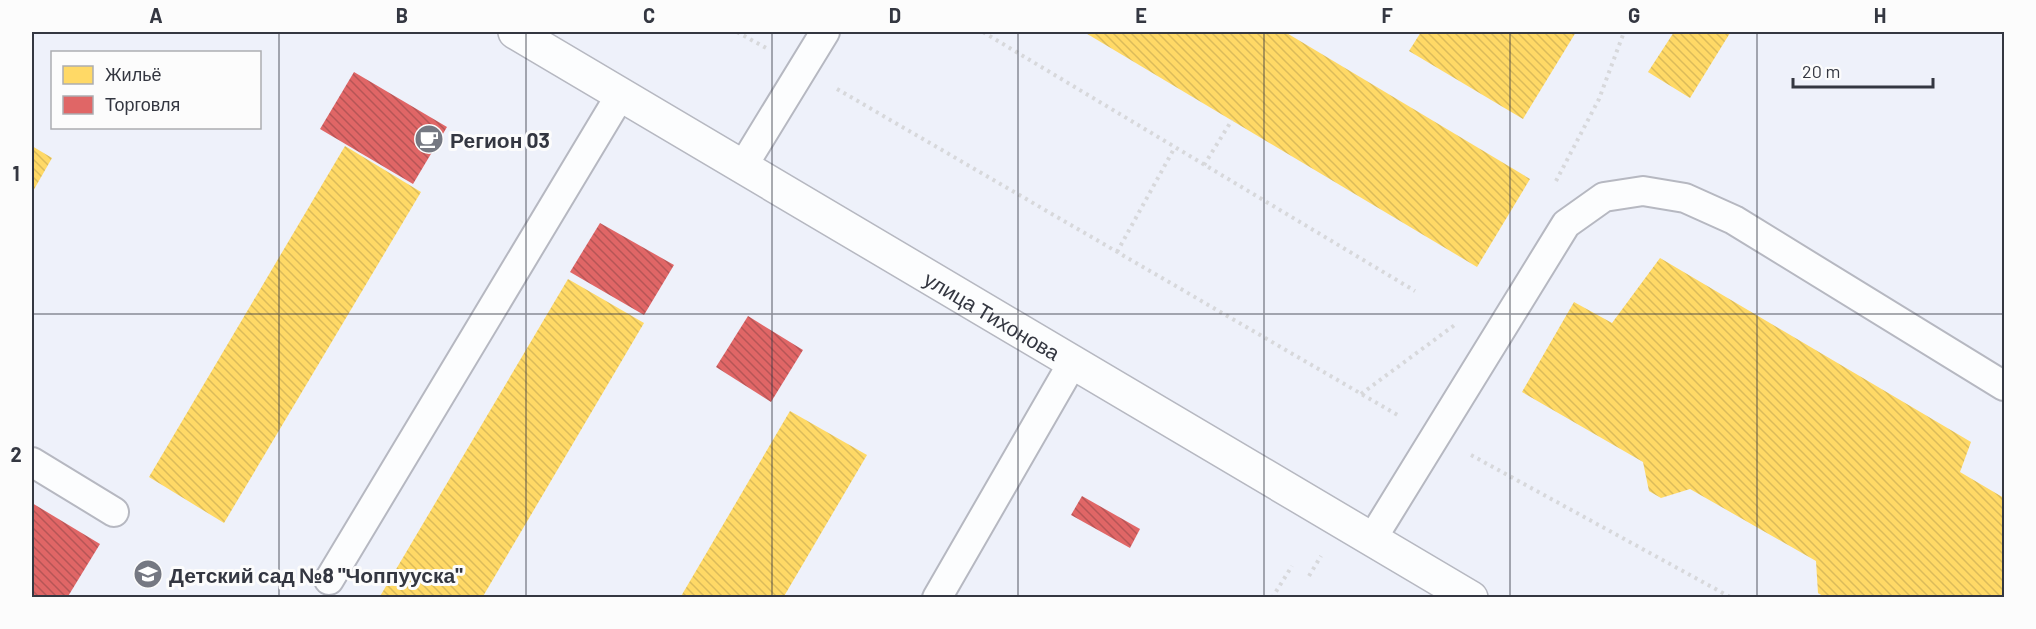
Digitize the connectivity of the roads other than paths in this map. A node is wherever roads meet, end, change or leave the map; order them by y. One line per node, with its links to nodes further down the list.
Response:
1 (515, 32): 3 (main road, улица Тихонова)
2 (825, 32): 4 (lane)
3 (621, 94): 4 (main road, улица Тихонова); 10 (lane)
4 (743, 166): 5 (main road, улица Тихонова)
5 (1073, 362): 9 (main road, улица Тихонова); 11 (lane)
6 (2004, 386): 9 (lane)
7 (32, 462): 8 (lane)
8 (114, 512)
9 (1372, 539): 12 (main road, улица Тихонова)
10 (329, 580)
11 (937, 597)
12 (1471, 597)

